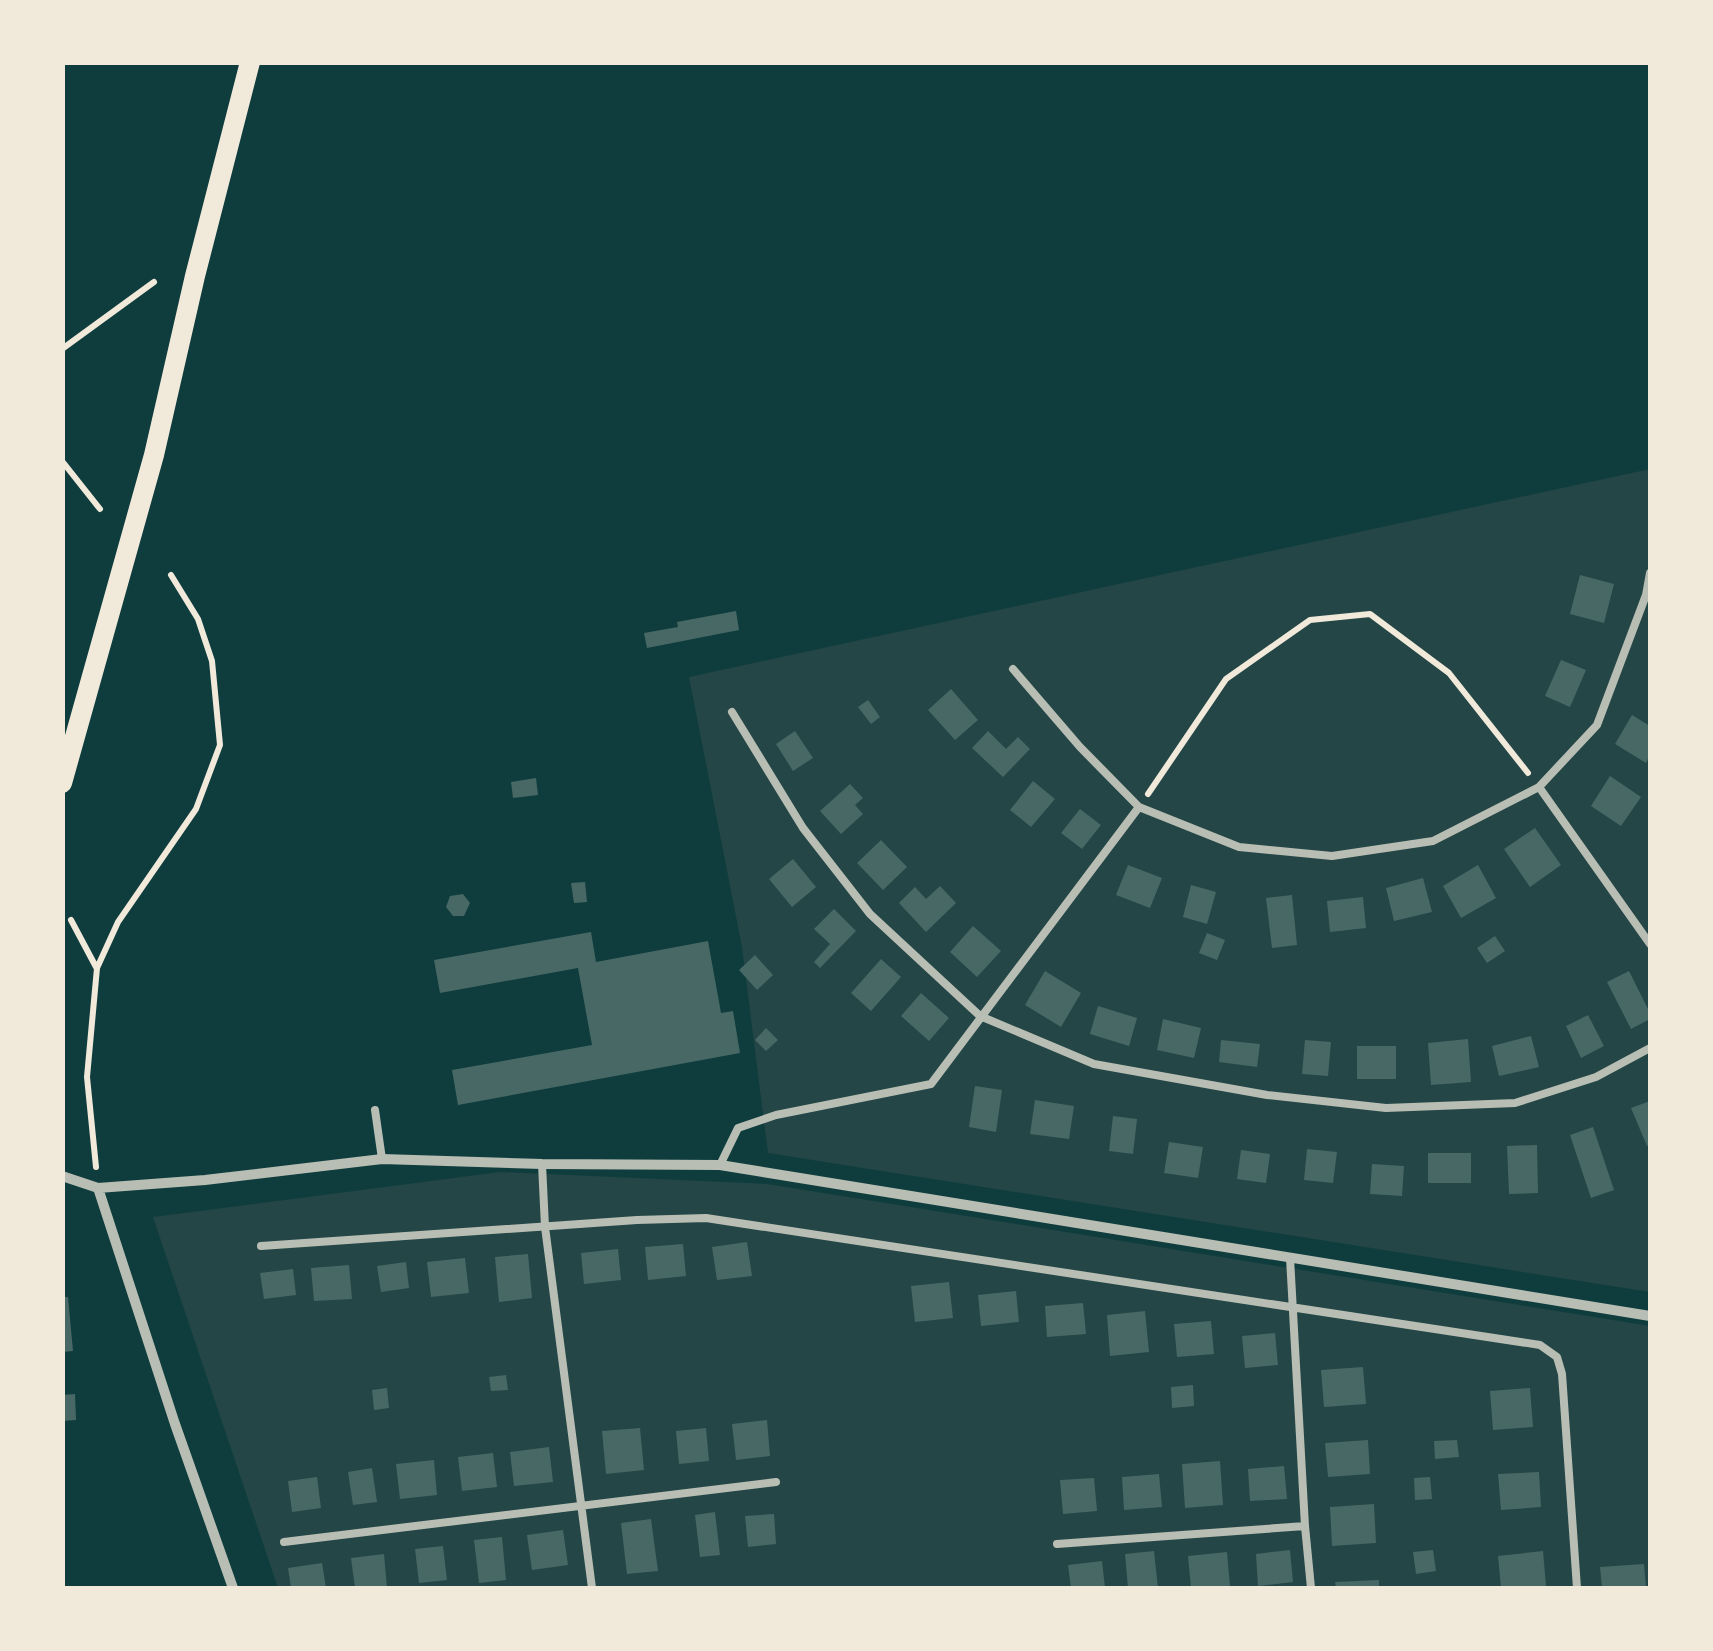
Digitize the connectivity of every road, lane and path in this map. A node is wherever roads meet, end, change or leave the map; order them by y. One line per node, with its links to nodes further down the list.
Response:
1 (250, 62): 10 (main road)
2 (154, 282): 3 (path)
3 (62, 349)
4 (62, 461): 5 (path)
5 (100, 509)
6 (1650, 573): 11 (lane)
7 (170, 576): 15 (path)
8 (1013, 669): 12 (lane)
9 (732, 712): 16 (lane)
10 (62, 783)
11 (1538, 786): 12 (lane); 12 (path); 14 (lane)
12 (1139, 807): 16 (lane)
13 (71, 920): 15 (path)
14 (1650, 944)
15 (97, 968): 23 (path)
16 (980, 1016): 17 (lane); 21 (lane)
17 (1650, 1048)
18 (375, 1110): 19 (lane)
19 (382, 1160): 20 (street); 23 (street)
20 (542, 1164): 21 (street); 24 (lane)
21 (720, 1166): 26 (street)
22 (62, 1176): 23 (street)
23 (98, 1188): 34 (street)
24 (545, 1226): 25 (lane); 27 (lane); 30 (lane)
25 (261, 1246)
26 (1290, 1258): 27 (lane); 28 (street)
27 (1293, 1308): 31 (lane); 37 (lane)
28 (1650, 1316)
29 (776, 1482): 30 (lane)
30 (582, 1506): 32 (lane); 35 (lane)
31 (1306, 1526): 33 (lane); 36 (lane)
32 (284, 1542)
33 (1057, 1544)
34 (234, 1588)
35 (592, 1588)
36 (1311, 1588)
37 (1577, 1588)

